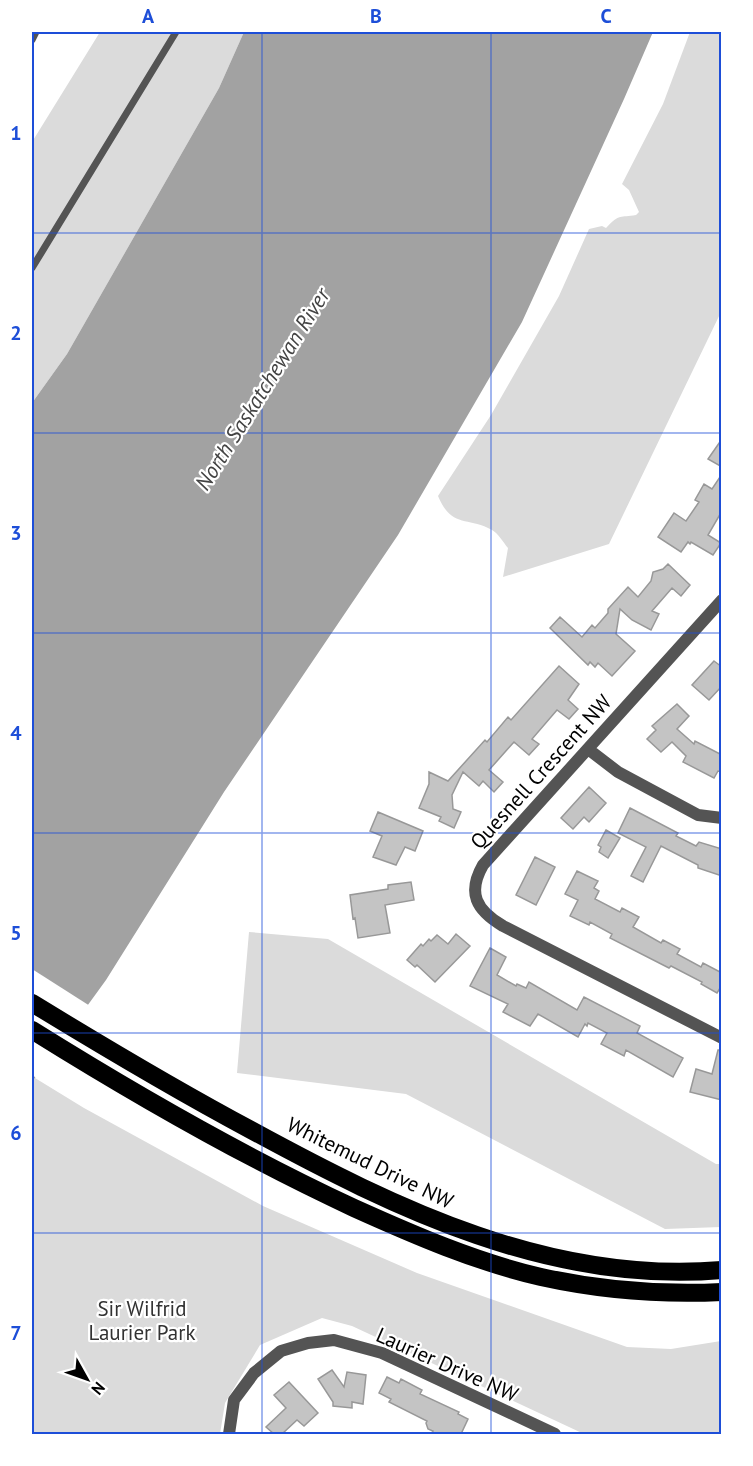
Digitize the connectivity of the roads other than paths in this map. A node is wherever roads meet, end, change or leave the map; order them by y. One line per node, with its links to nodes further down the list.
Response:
1 (36, 32): 3 (lane)
2 (176, 32): 4 (lane)
3 (32, 40)
4 (32, 268)
5 (722, 600): 6 (street, Quesnell Crescent NW)
6 (588, 749): 7 (street); 10 (street, Quesnell Crescent NW)
7 (722, 818)
8 (32, 1003): 11 (highway, Whitemud Drive NW)
9 (32, 1030): 12 (highway, Whitemud Drive NW)
10 (722, 1038)
11 (722, 1270)
12 (722, 1292)
13 (229, 1434): 14 (street, Laurier Drive NW)
14 (555, 1434)

